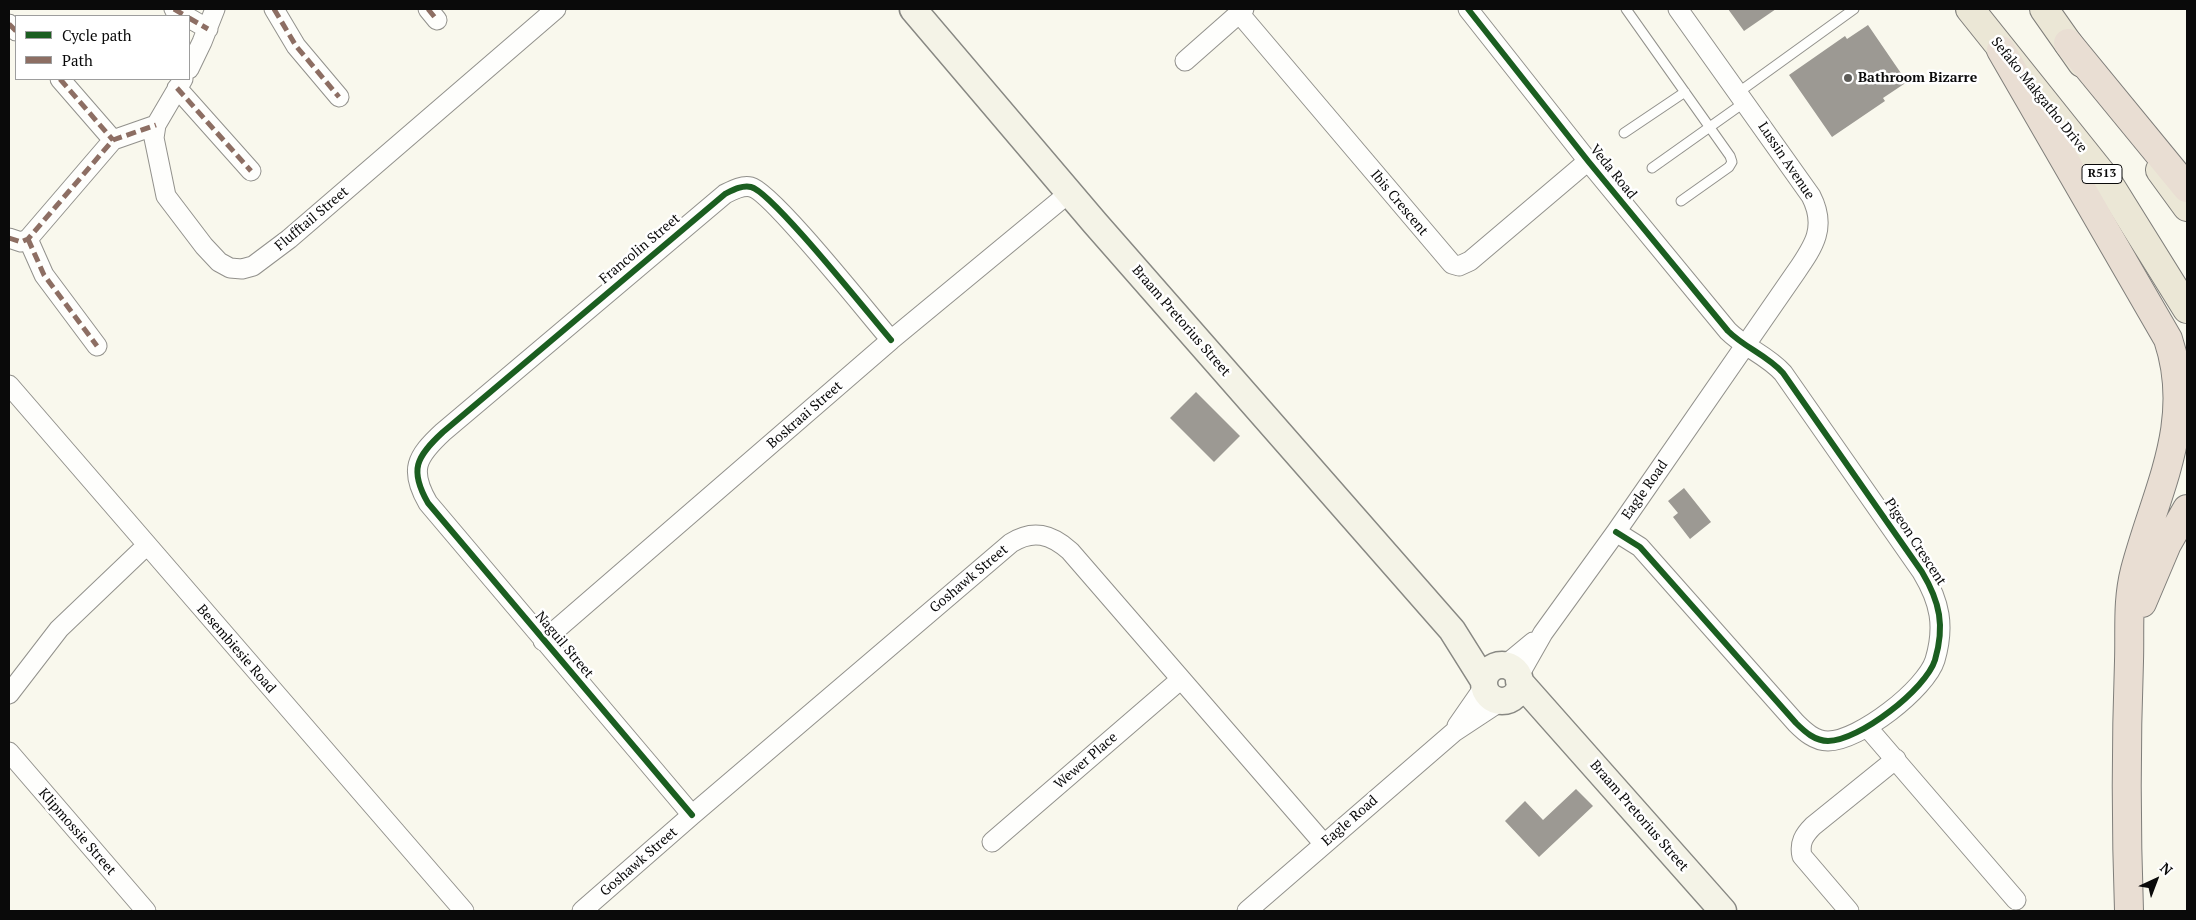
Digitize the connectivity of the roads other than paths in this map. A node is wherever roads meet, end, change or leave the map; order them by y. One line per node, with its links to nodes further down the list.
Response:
1 (215, 9): 13 (street)
2 (274, 9): 21 (street)
3 (556, 9): 23 (street, Flufftail Street)
4 (913, 9): 31 (street, Braam Pretorius Street)
5 (1468, 9): 27 (street, Veda Road)
6 (1626, 9): 20 (lane)
7 (1678, 9): 22 (street, Lussin Avenue)
8 (1854, 9): 22 (lane)
9 (1970, 9): 15 (main road, Sefako Makgatho Drive / R513)
10 (2044, 9): 14 (main road)
11 (1242, 11): 16 (street); 27 (street, Ibis Crescent)
12 (190, 19): 13 (street)
13 (208, 29): 17 (street)
14 (2068, 43): 30 (highway); 33 (main road)
15 (2001, 50): 36 (main road, Sefako Makgatho Drive / R513); 44 (highway)
16 (1184, 61)
17 (190, 67)
18 (61, 80): 26 (street)
19 (180, 84): 23 (street); 29 (street)
20 (1686, 92): 24 (lane); 25 (lane)
21 (339, 96)
22 (1742, 97): 24 (lane); 39 (street, Lussin Avenue)
23 (156, 125): 26 (street)
24 (1710, 127): 28 (lane); 32 (lane)
25 (1624, 133)
26 (113, 140): 35 (street)
27 (1588, 161): 39 (street, Veda Road)
28 (1652, 168)
29 (251, 171)
30 (2187, 188)
31 (1069, 193): 37 (street, Boskraai Street); 50 (street, Braam Pretorius Street)
32 (1681, 201)
33 (2187, 208)
34 (9, 238): 35 (street)
35 (28, 239): 38 (street)
36 (2187, 309)
37 (891, 340): 42 (street, Francolin Street); 47 (street, Boskraai Street)
38 (97, 346)
39 (1744, 346): 45 (street, Eagle Road); 52 (street, Pigeon Crescent)
40 (9, 385): 46 (street, Besembiesie Road)
41 (2187, 470): 44 (highway)
42 (420, 490): 47 (street, Naguil Street)
43 (2187, 509): 48 (highway)
44 (2150, 525): 48 (highway)
45 (1616, 532): 50 (street, Eagle Road); 52 (street, Pigeon Crescent)
46 (146, 546): 51 (street); 60 (street, Besembiesie Road)
47 (543, 641): 55 (street, Naguil Street)
48 (2130, 645): 65 (highway)
49 (1180, 680): 55 (street, Goshawk Street); 56 (street, Wewer Place); 57 (street, Goshawk Street)
50 (1502, 682): 57 (street, Eagle Road); 63 (street, Braam Pretorius Street)
51 (9, 694)
52 (1868, 727): 54 (street)
53 (9, 752): 59 (street, Klipmossie Street)
54 (1896, 759): 58 (street); 64 (street)
55 (692, 815): 61 (street, Goshawk Street)
56 (992, 842)
57 (1324, 844): 62 (street, Eagle Road)
58 (2016, 900)
59 (146, 911)
60 (464, 911)
61 (582, 911)
62 (1247, 911)
63 (1723, 911)
64 (1849, 911)
65 (2129, 911)

